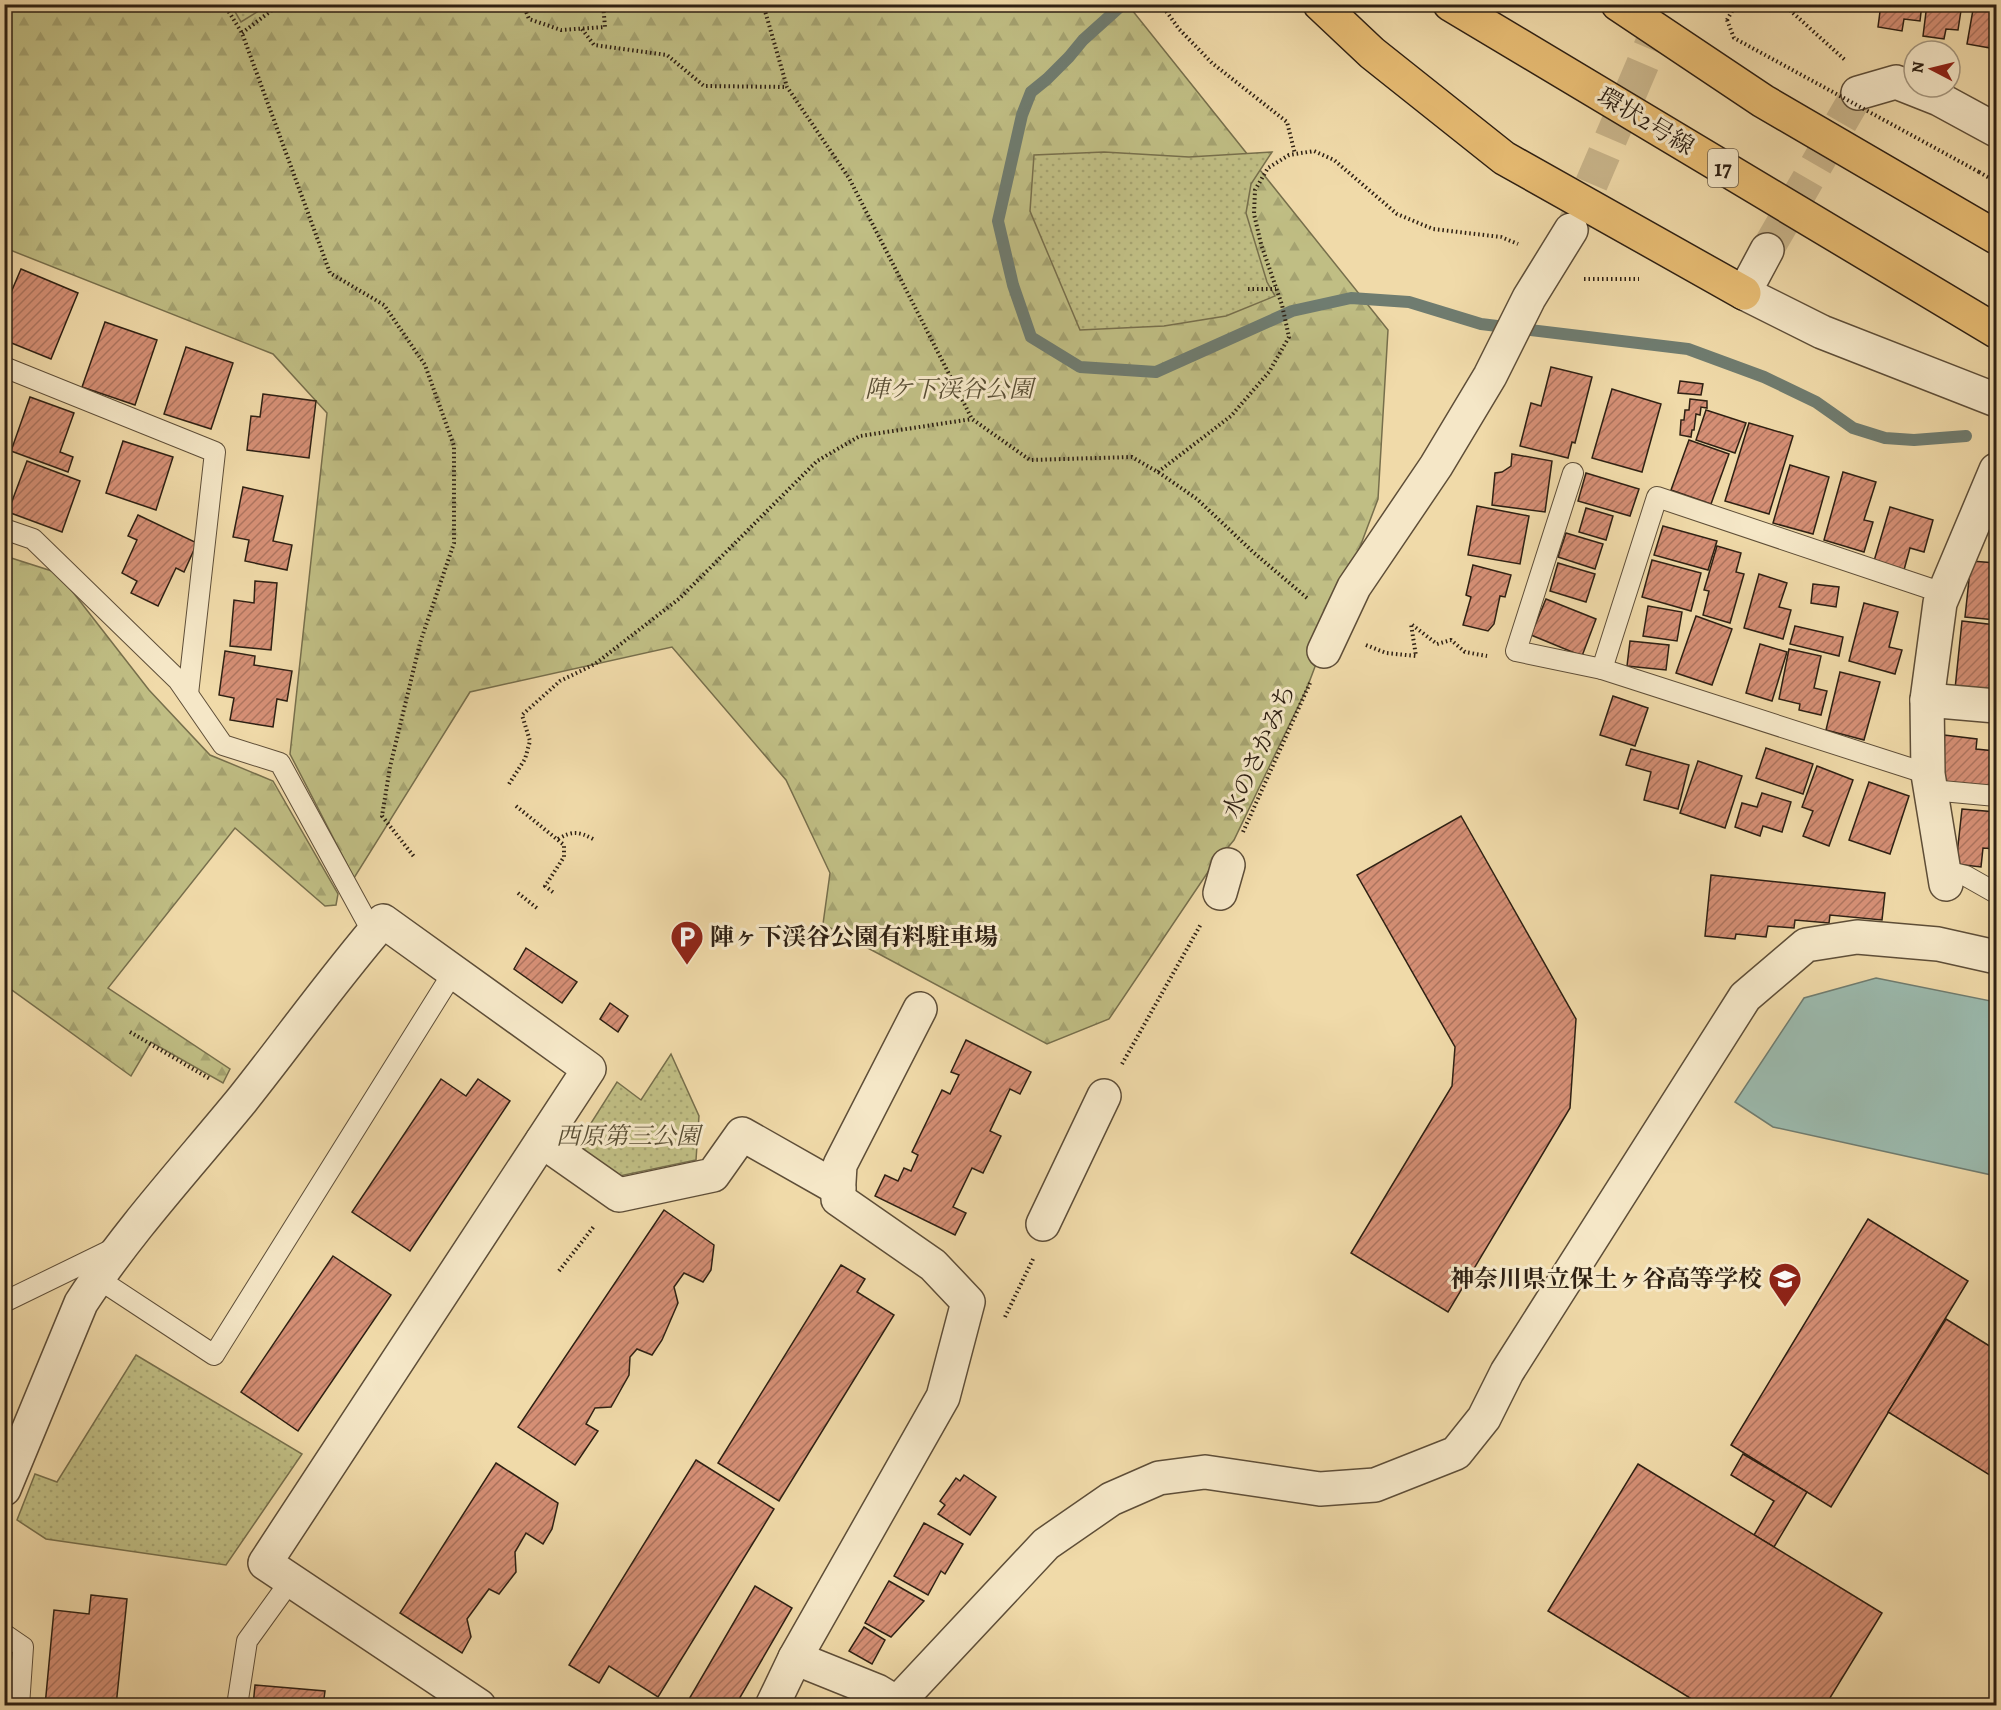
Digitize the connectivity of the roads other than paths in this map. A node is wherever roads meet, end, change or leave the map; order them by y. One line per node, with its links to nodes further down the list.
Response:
1 (1320, 4): 9 (main road)
2 (1450, 4): 10 (main road, 環状2号線 / 17)
3 (1618, 4): 7 (main road)
4 (1855, 79): 5 (street)
5 (1996, 130)
6 (1571, 230): 18 (street)
7 (1996, 237)
8 (1767, 250): 9 (street)
9 (1744, 293): 12 (street)
10 (1996, 331)
11 (4, 367): 20 (lane)
12 (1996, 400)
13 (1996, 470): 15 (street)
14 (1574, 473): 19 (lane)
15 (1985, 527): 17 (street)
16 (4, 529): 20 (lane)
17 (1943, 592): 19 (lane); 21 (street)
18 (1330, 639)
19 (1602, 669): 23 (lane)
20 (188, 694): 27 (lane)
21 (1927, 700): 22 (street); 23 (street)
22 (1996, 706)
23 (1929, 782): 24 (lane); 25 (street)
24 (1996, 796)
25 (1945, 878): 26 (lane)
26 (1996, 893)
27 (373, 933): 29 (street); 35 (street)
28 (1996, 957): 42 (street)
29 (454, 971): 32 (street); 36 (lane)
30 (920, 1009): 33 (street)
31 (1104, 1096): 34 (street)
32 (542, 1141): 33 (street); 39 (street)
33 (838, 1189): 41 (street)
34 (1043, 1224)
35 (121, 1246): 36 (street); 37 (lane)
36 (97, 1278): 38 (street)
37 (4, 1302)
38 (4, 1489)
39 (291, 1580): 43 (street); 45 (lane)
40 (4, 1634): 44 (lane)
41 (795, 1658): 42 (street); 46 (street)
42 (886, 1701)
43 (471, 1703)
44 (20, 1706)
45 (237, 1706)
46 (772, 1706)

